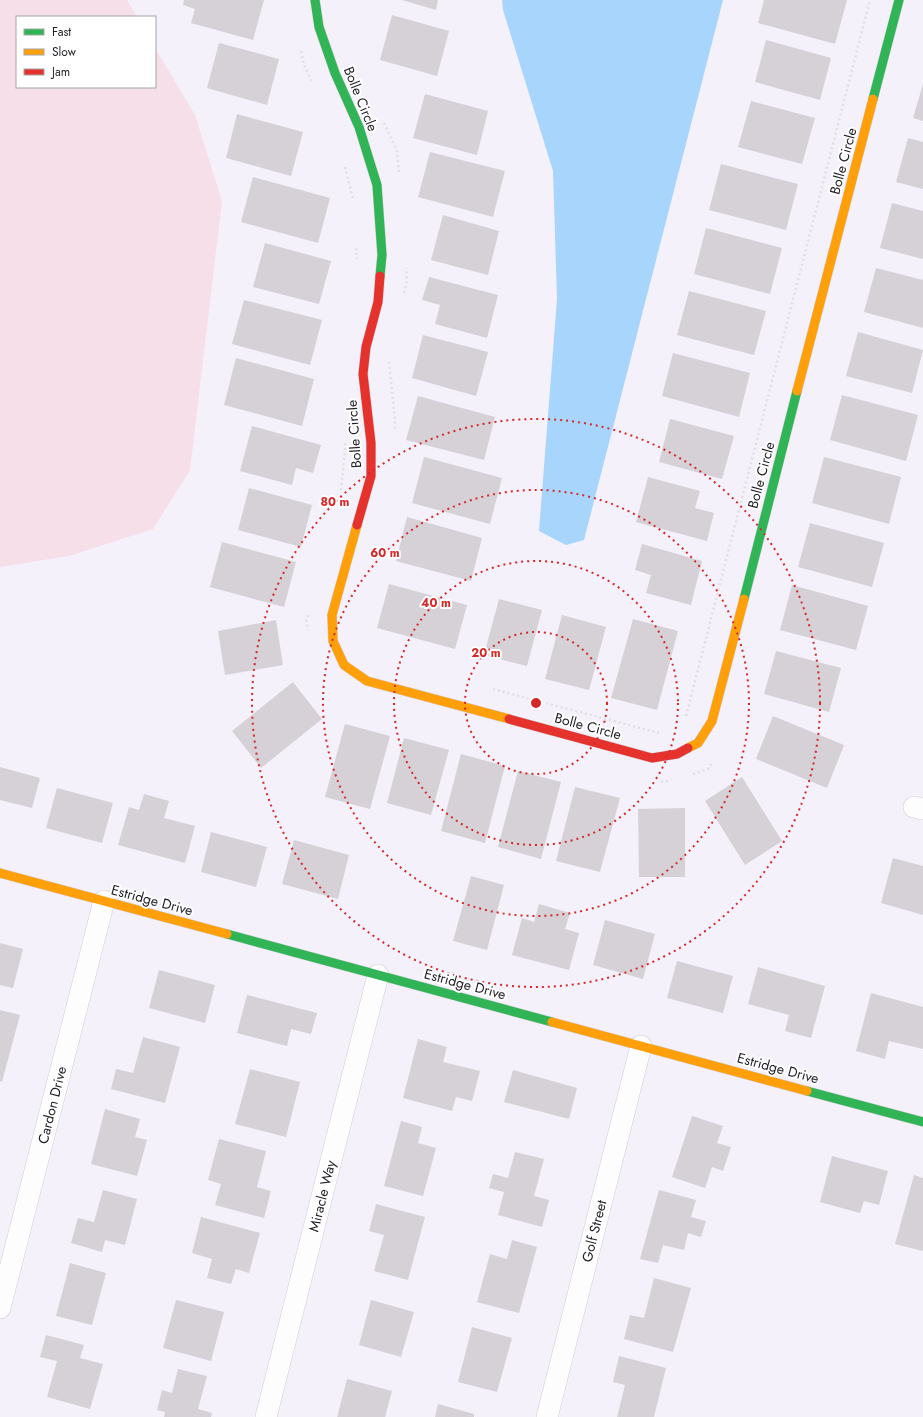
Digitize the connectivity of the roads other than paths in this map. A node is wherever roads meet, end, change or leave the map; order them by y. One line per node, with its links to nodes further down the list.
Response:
1 (316, 0): 2 (street, Bolle Circle)
2 (899, 0)
3 (0, 873): 4 (street, Estridge Drive)
4 (104, 901): 5 (street, Estridge Drive); 8 (street, Cardon Drive)
5 (378, 975): 6 (street, Estridge Drive); 9 (street, Miracle Way)
6 (641, 1046): 7 (street, Estridge Drive); 10 (street, Golf Street)
7 (923, 1122)
8 (0, 1308)
9 (266, 1417)
10 (547, 1417)

